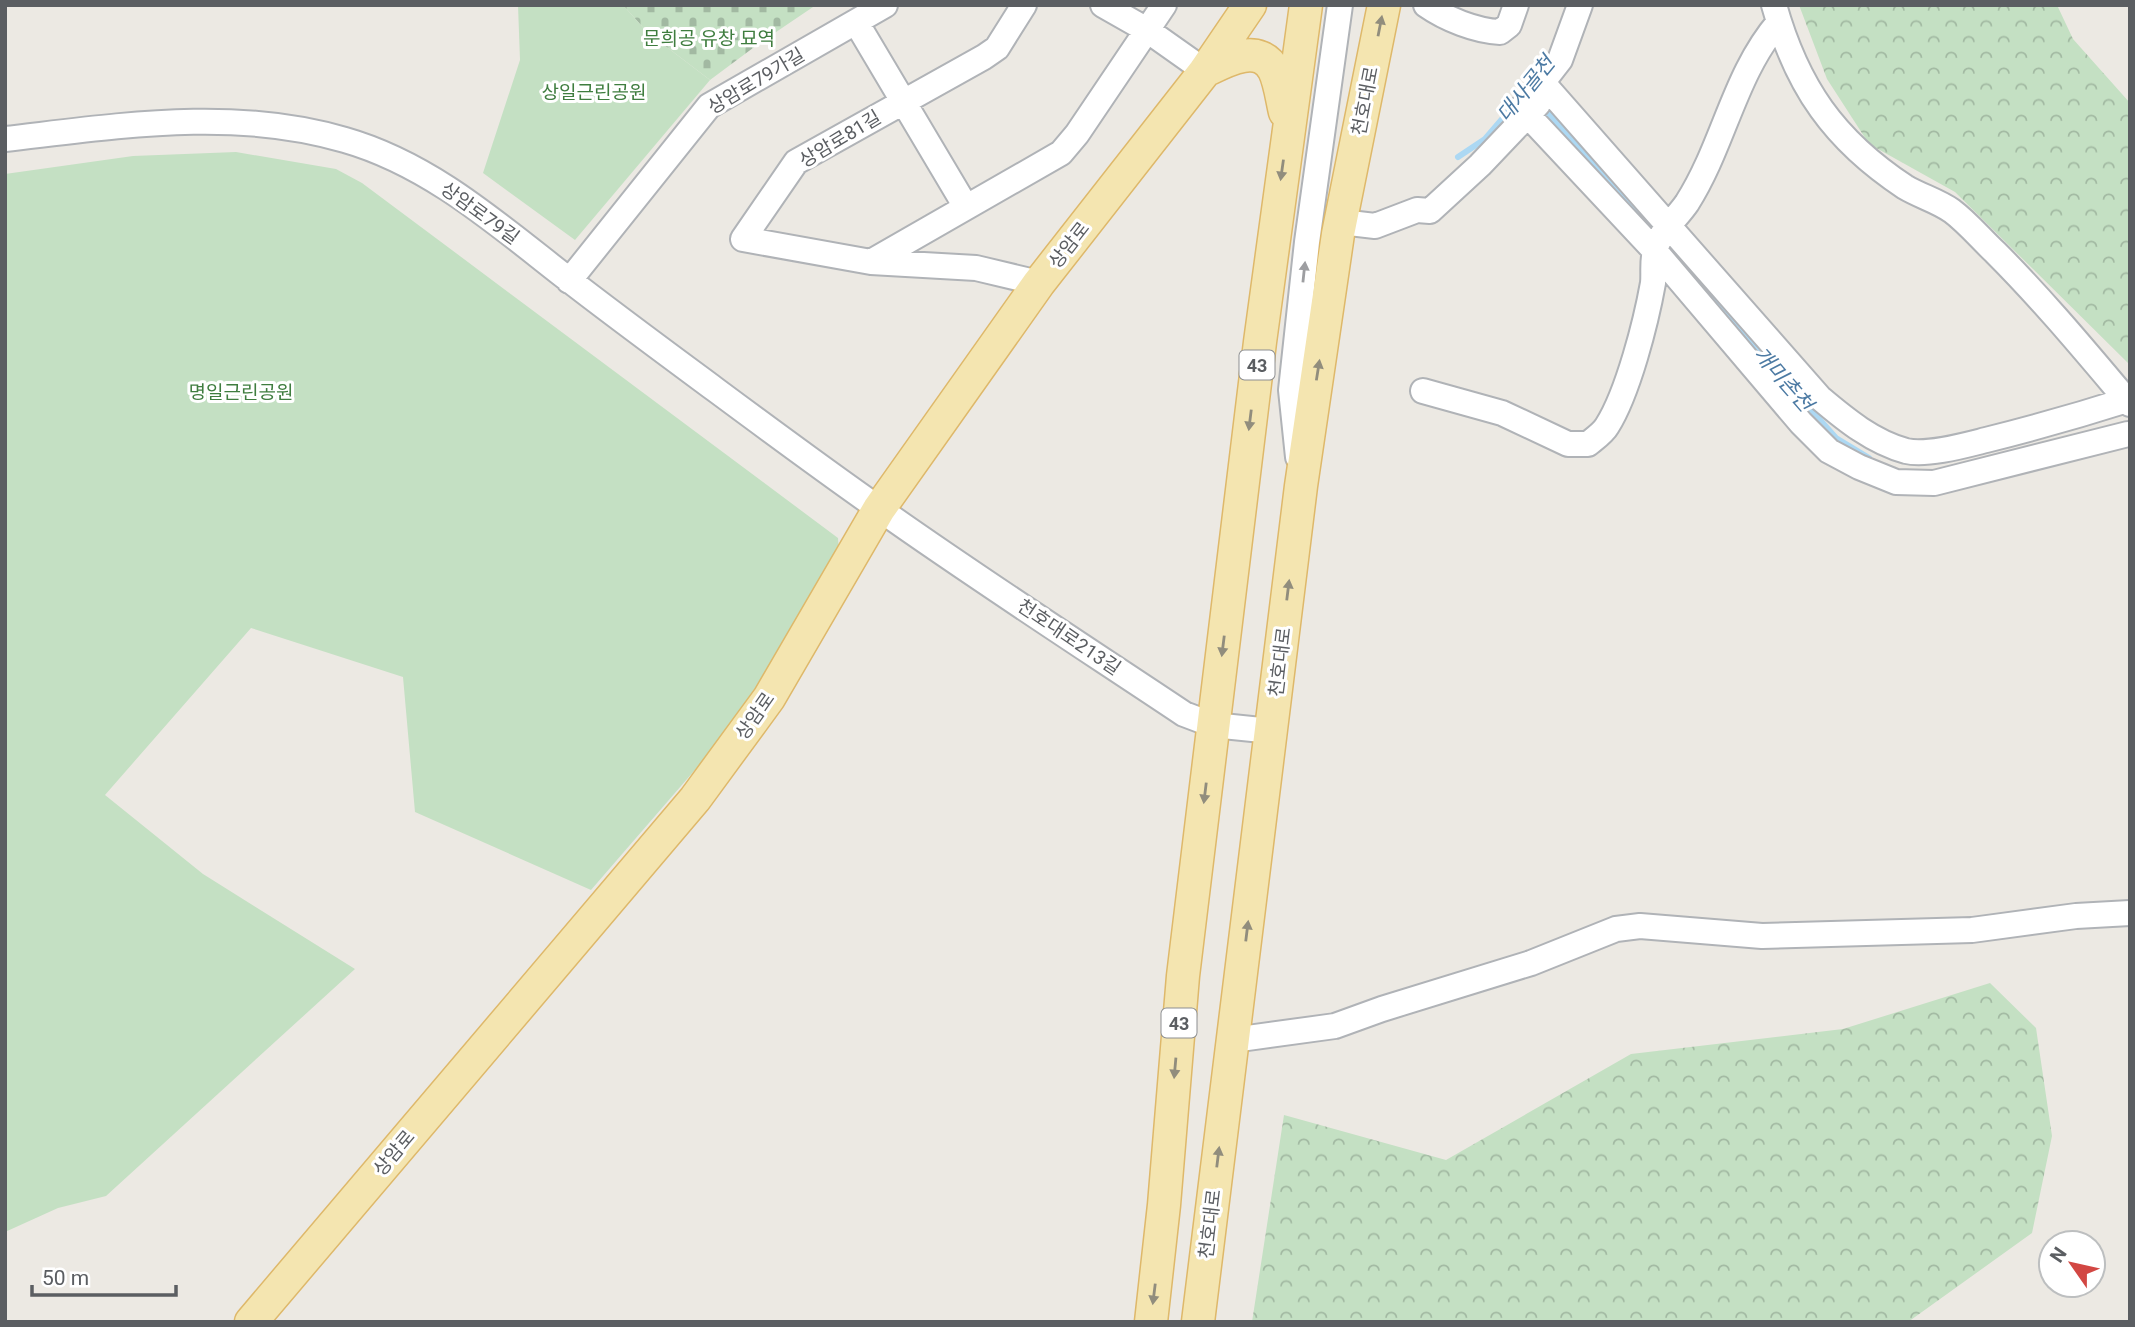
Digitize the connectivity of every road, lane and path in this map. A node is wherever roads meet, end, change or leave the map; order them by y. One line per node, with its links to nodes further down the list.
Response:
1 (885, 5): 13 (street, 상암로79가길)
2 (1024, 5): 17 (street, 상암로81길)
3 (1103, 5): 14 (street)
4 (1164, 5): 14 (street)
5 (1250, 5): 15 (main road, 상암로)
6 (1306, 5): 18 (main road, 43)
7 (1340, 5): 30 (street, one-way to 7)
8 (1384, 5): 21 (main road, 천호대로, one-way to 8)
9 (1426, 5): 10 (street)
10 (1516, 5)
11 (1580, 5): 16 (street)
12 (1777, 14): 22 (street); 28 (street)
13 (856, 22): 17 (street); 25 (street, 상암로79가길)
14 (1147, 30): 15 (street); 20 (street)
15 (1205, 71): 18 (main road); 26 (main road, 상암로)
16 (1534, 99): 21 (street); 22 (street); 23 (street)
17 (904, 102): 20 (street); 24 (street, 상암로81길)
18 (1289, 127): 32 (main road, 43, one-way to 32)
19 (5, 139): 25 (street, 상암로79길)
20 (966, 207): 24 (street)
21 (1341, 222): 30 (main road, 천호대로, one-way to 21)
22 (1667, 226): 23 (street); 28 (street)
23 (1655, 251): 27 (street); 29 (street)
24 (871, 262): 26 (street, 상암로81길)
25 (569, 281): 31 (street, 상암로79길)
26 (1039, 283): 31 (main road, 상암로)
27 (1423, 391)
28 (2128, 402)
29 (2128, 434)
30 (1301, 486): 33 (main road, 천호대로, one-way to 30)
31 (879, 509): 32 (street, 천호대로213길); 36 (main road, 상암로)
32 (1213, 725): 33 (street, 천호대로213길); 37 (main road, 43, one-way to 37)
33 (1272, 731): 35 (main road, 천호대로, one-way to 33)
34 (2130, 914): 35 (street)
35 (1233, 1040): 38 (main road, 천호대로, one-way to 35)
36 (251, 1322)
37 (1150, 1322)
38 (1198, 1322)

